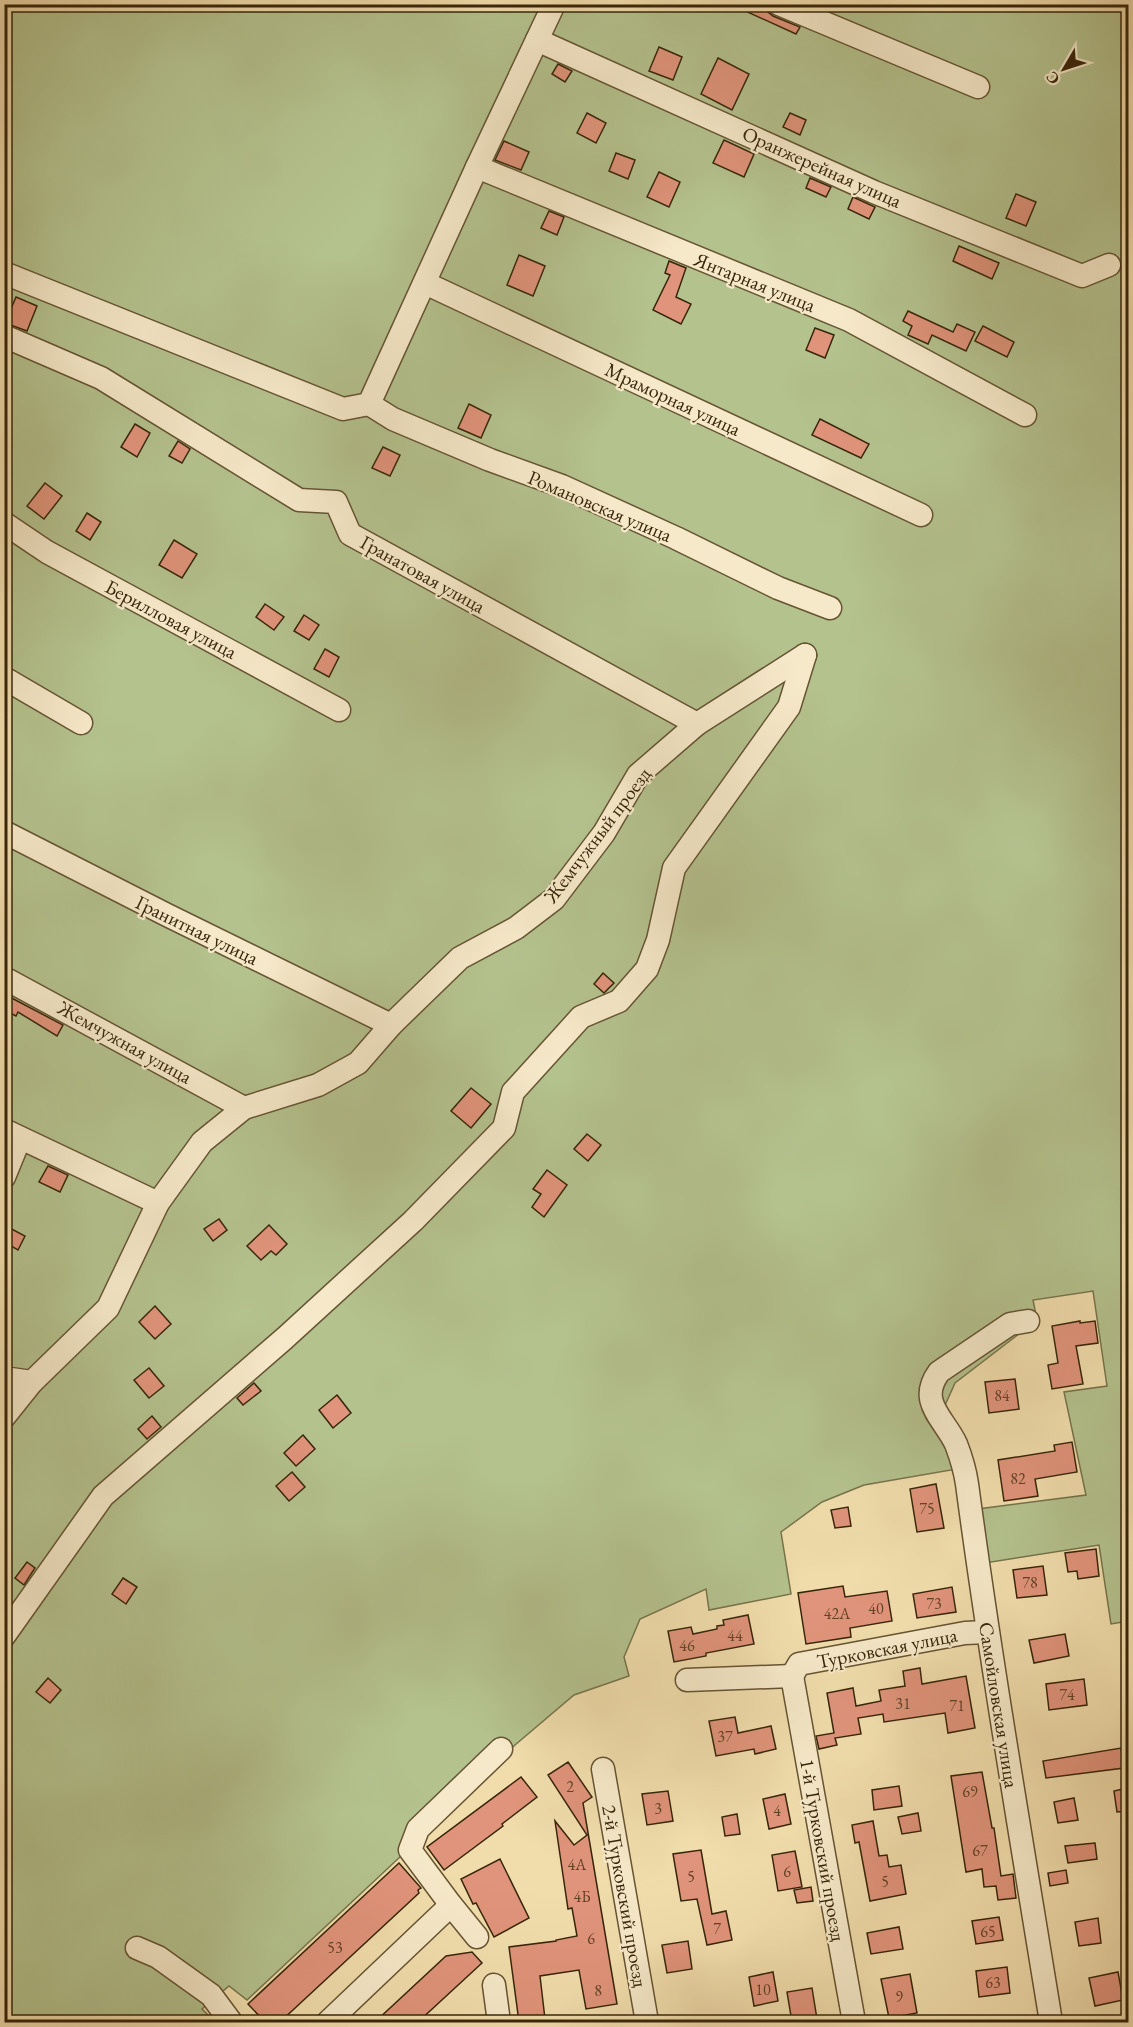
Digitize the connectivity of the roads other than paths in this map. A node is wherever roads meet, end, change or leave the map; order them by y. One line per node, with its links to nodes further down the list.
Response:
1 (554, 4): 3 (street)
2 (779, 4): 4 (street)
3 (537, 40): 5 (street); 6 (street, Оранжерейная улица)
4 (978, 87)
5 (477, 167): 8 (street); 11 (street, Янтарная улица)
6 (1109, 265)
7 (4, 273): 10 (street)
8 (425, 283): 10 (street); 12 (street, Мраморная улица)
9 (4, 336): 18 (street, Гранатовая улица)
10 (369, 404): 14 (street, Романовская улица)
11 (1025, 415)
12 (921, 515)
13 (4, 524): 16 (street, Берилловая улица)
14 (830, 608)
15 (4, 678): 17 (street)
16 (339, 710)
17 (81, 723)
18 (697, 724): 21 (street, Жемчужный проезд); 31 (street, Жемчужный проезд)
19 (4, 832): 21 (street, Гранитная улица)
20 (4, 978): 22 (street, Жемчужная улица)
21 (391, 1025): 22 (street, Жемчужный проезд)
22 (244, 1108): 25 (street, Жемчужный проезд)
23 (12, 1134): 24 (street); 25 (street)
24 (4, 1177)
25 (158, 1203): 28 (street, Жемчужный проезд)
26 (1028, 1321): 30 (street, Самойловская улица)
27 (4, 1378): 28 (street)
28 (32, 1382): 29 (street, Жемчужный проезд)
29 (4, 1417)
30 (987, 1632): 32 (street, Турковская улица); 45 (street, Самойловская улица)
31 (4, 1636)
32 (792, 1676): 33 (street, Турковская улица); 44 (street, 1-й Турковский проезд)
33 (687, 1680)
34 (501, 1749): 36 (street)
35 (603, 1769): 43 (street, 2-й Турковский проезд)
36 (451, 1905): 37 (street); 41 (street)
37 (477, 1936)
38 (137, 1948): 40 (street)
39 (494, 1984): 42 (street)
40 (231, 2022)
41 (328, 2022)
42 (499, 2022)
43 (647, 2022)
44 (854, 2022)
45 (1051, 2022)

